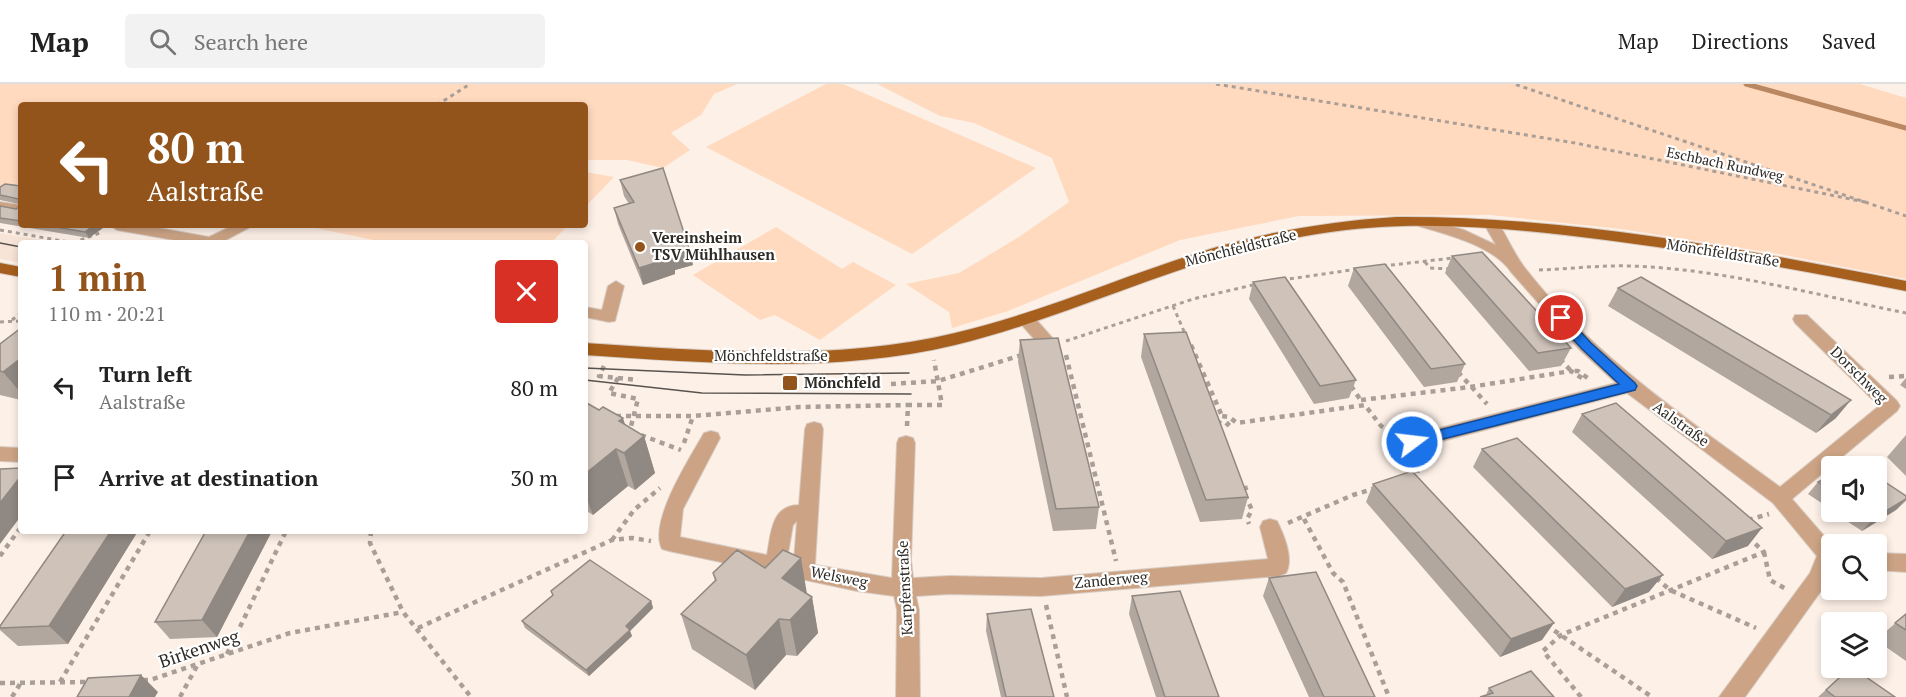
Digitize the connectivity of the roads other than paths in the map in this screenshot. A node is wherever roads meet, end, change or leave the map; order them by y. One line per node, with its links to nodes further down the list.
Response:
1 (0, 206): 2 (street)
2 (18, 209)
3 (1423, 223): 4 (main road, Mönchfeldstraße); 11 (street, Aalstraße); 17 (main road, Mönchfeldstraße)
4 (1492, 224): 11 (street, Aalstraße); 15 (main road, Mönchfeldstraße)
5 (136, 228): 8 (street)
6 (178, 228): 8 (street)
7 (240, 228): 10 (street)
8 (166, 233): 9 (street)
9 (203, 240)
10 (218, 240)
11 (1515, 264): 21 (street, Aalstraße)
12 (0, 268): 13 (main road)
13 (18, 271)
14 (616, 286): 16 (street)
15 (1906, 286)
16 (588, 313)
17 (1026, 319): 19 (street); 20 (main road, Mönchfeldstraße)
18 (1801, 319): 28 (street, Dorschweg)
19 (1050, 346)
20 (588, 349)
21 (1630, 386): 24 (street); 28 (street, Aalstraße)
22 (814, 429): 29 (street)
23 (711, 438): 34 (street, Welsweg)
24 (1412, 442)
25 (906, 443): 37 (street, Karpfenstraße)
26 (0, 454): 27 (street)
27 (18, 455)
28 (1780, 498): 31 (street, Aalstraße)
29 (808, 513): 34 (street); 35 (street)
30 (1260, 528): 37 (street, Zanderweg)
31 (1821, 545)
32 (1887, 562): 33 (street)
33 (1906, 563)
34 (776, 565): 35 (street, Welsweg)
35 (804, 570): 37 (street, Welsweg)
36 (1821, 572): 39 (street)
37 (903, 588): 38 (street, Karpfenstraße)
38 (908, 697)
39 (1731, 697)

